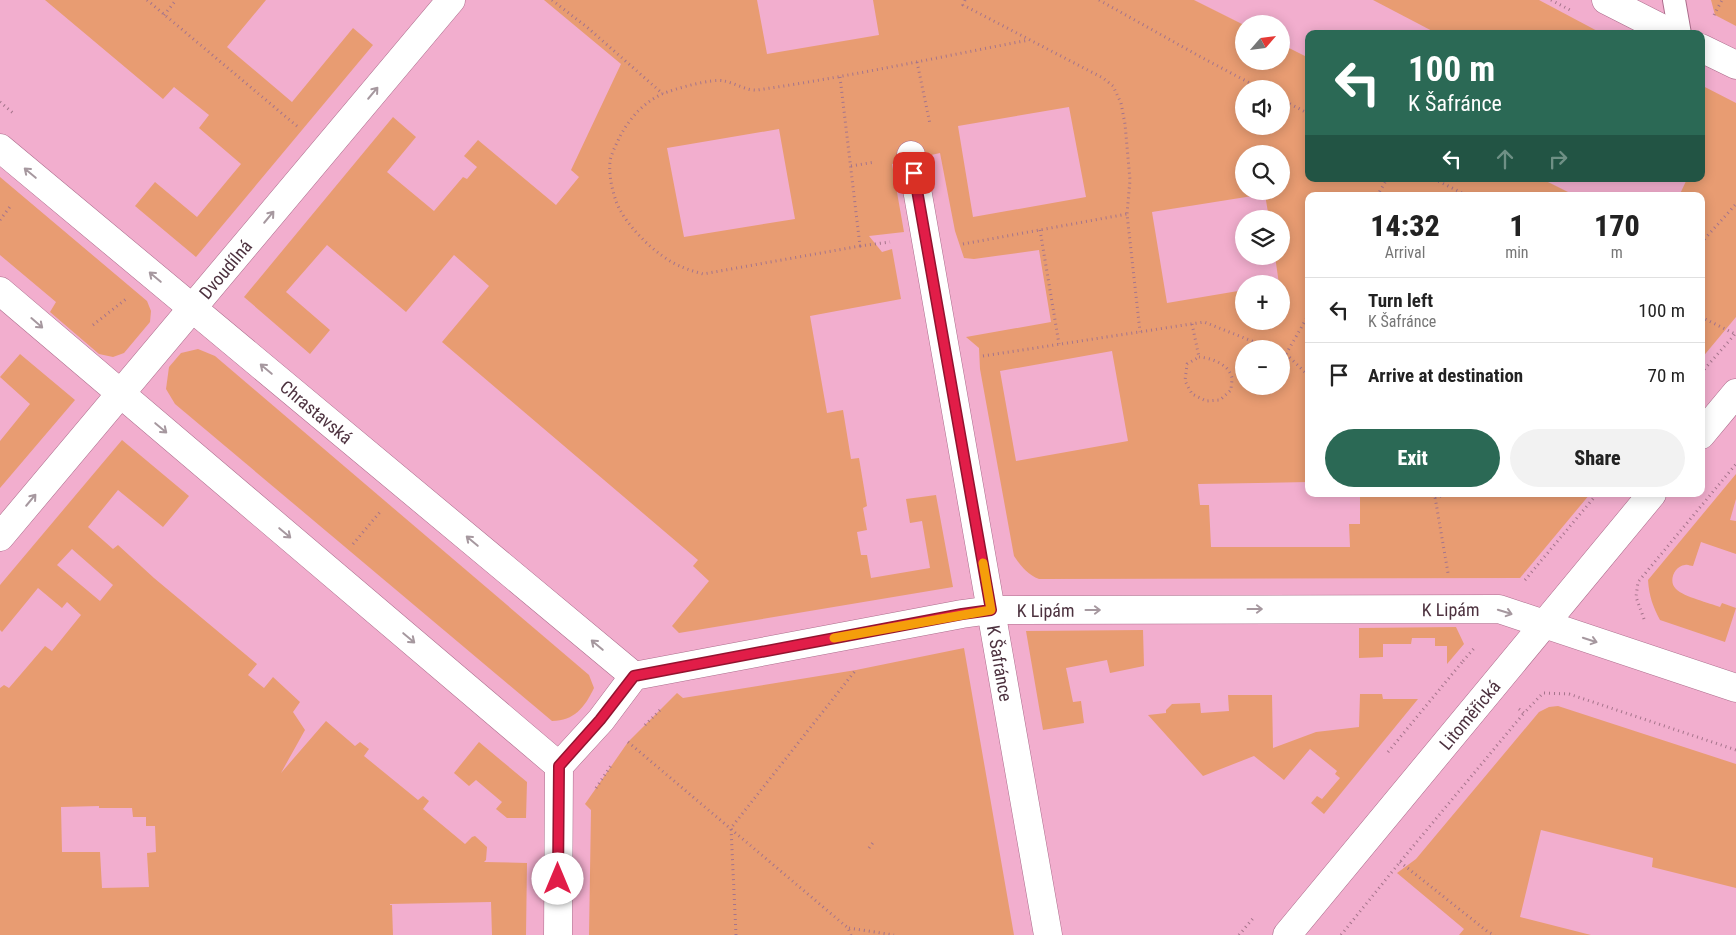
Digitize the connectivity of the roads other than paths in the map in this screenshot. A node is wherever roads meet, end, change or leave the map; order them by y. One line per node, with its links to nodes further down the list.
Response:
1 (451, 0): 11 (street, Dvoudílná, one-way to 1)
2 (1606, 0): 4 (street)
3 (1674, 0): 5 (lane)
4 (1664, 30)
5 (1679, 30)
6 (1705, 50): 7 (street)
7 (1736, 65)
8 (0, 148): 11 (street, Chrastavská, one-way to 8)
9 (911, 155): 17 (street, K Šafránce)
10 (0, 291): 13 (street, one-way to 13)
11 (192, 308): 13 (street, Dvoudílná); 19 (street, Chrastavská, one-way to 11)
12 (1736, 393): 14 (street)
13 (120, 394): 16 (street, Dvoudílná, one-way to 13); 21 (street, one-way to 21)
14 (1705, 430)
15 (1650, 497): 18 (street, Litoměřická)
16 (0, 537)
17 (991, 610): 18 (street, K Lipám, one-way to 18); 19 (street, K Lipám); 23 (street, K Šafránce)
18 (1544, 625): 20 (street, K Lipám, one-way to 20); 24 (street, Litoměřická)
19 (634, 676): 21 (street)
20 (1736, 688)
21 (559, 766): 22 (street)
22 (558, 935)
23 (1048, 935)
24 (1287, 935)

